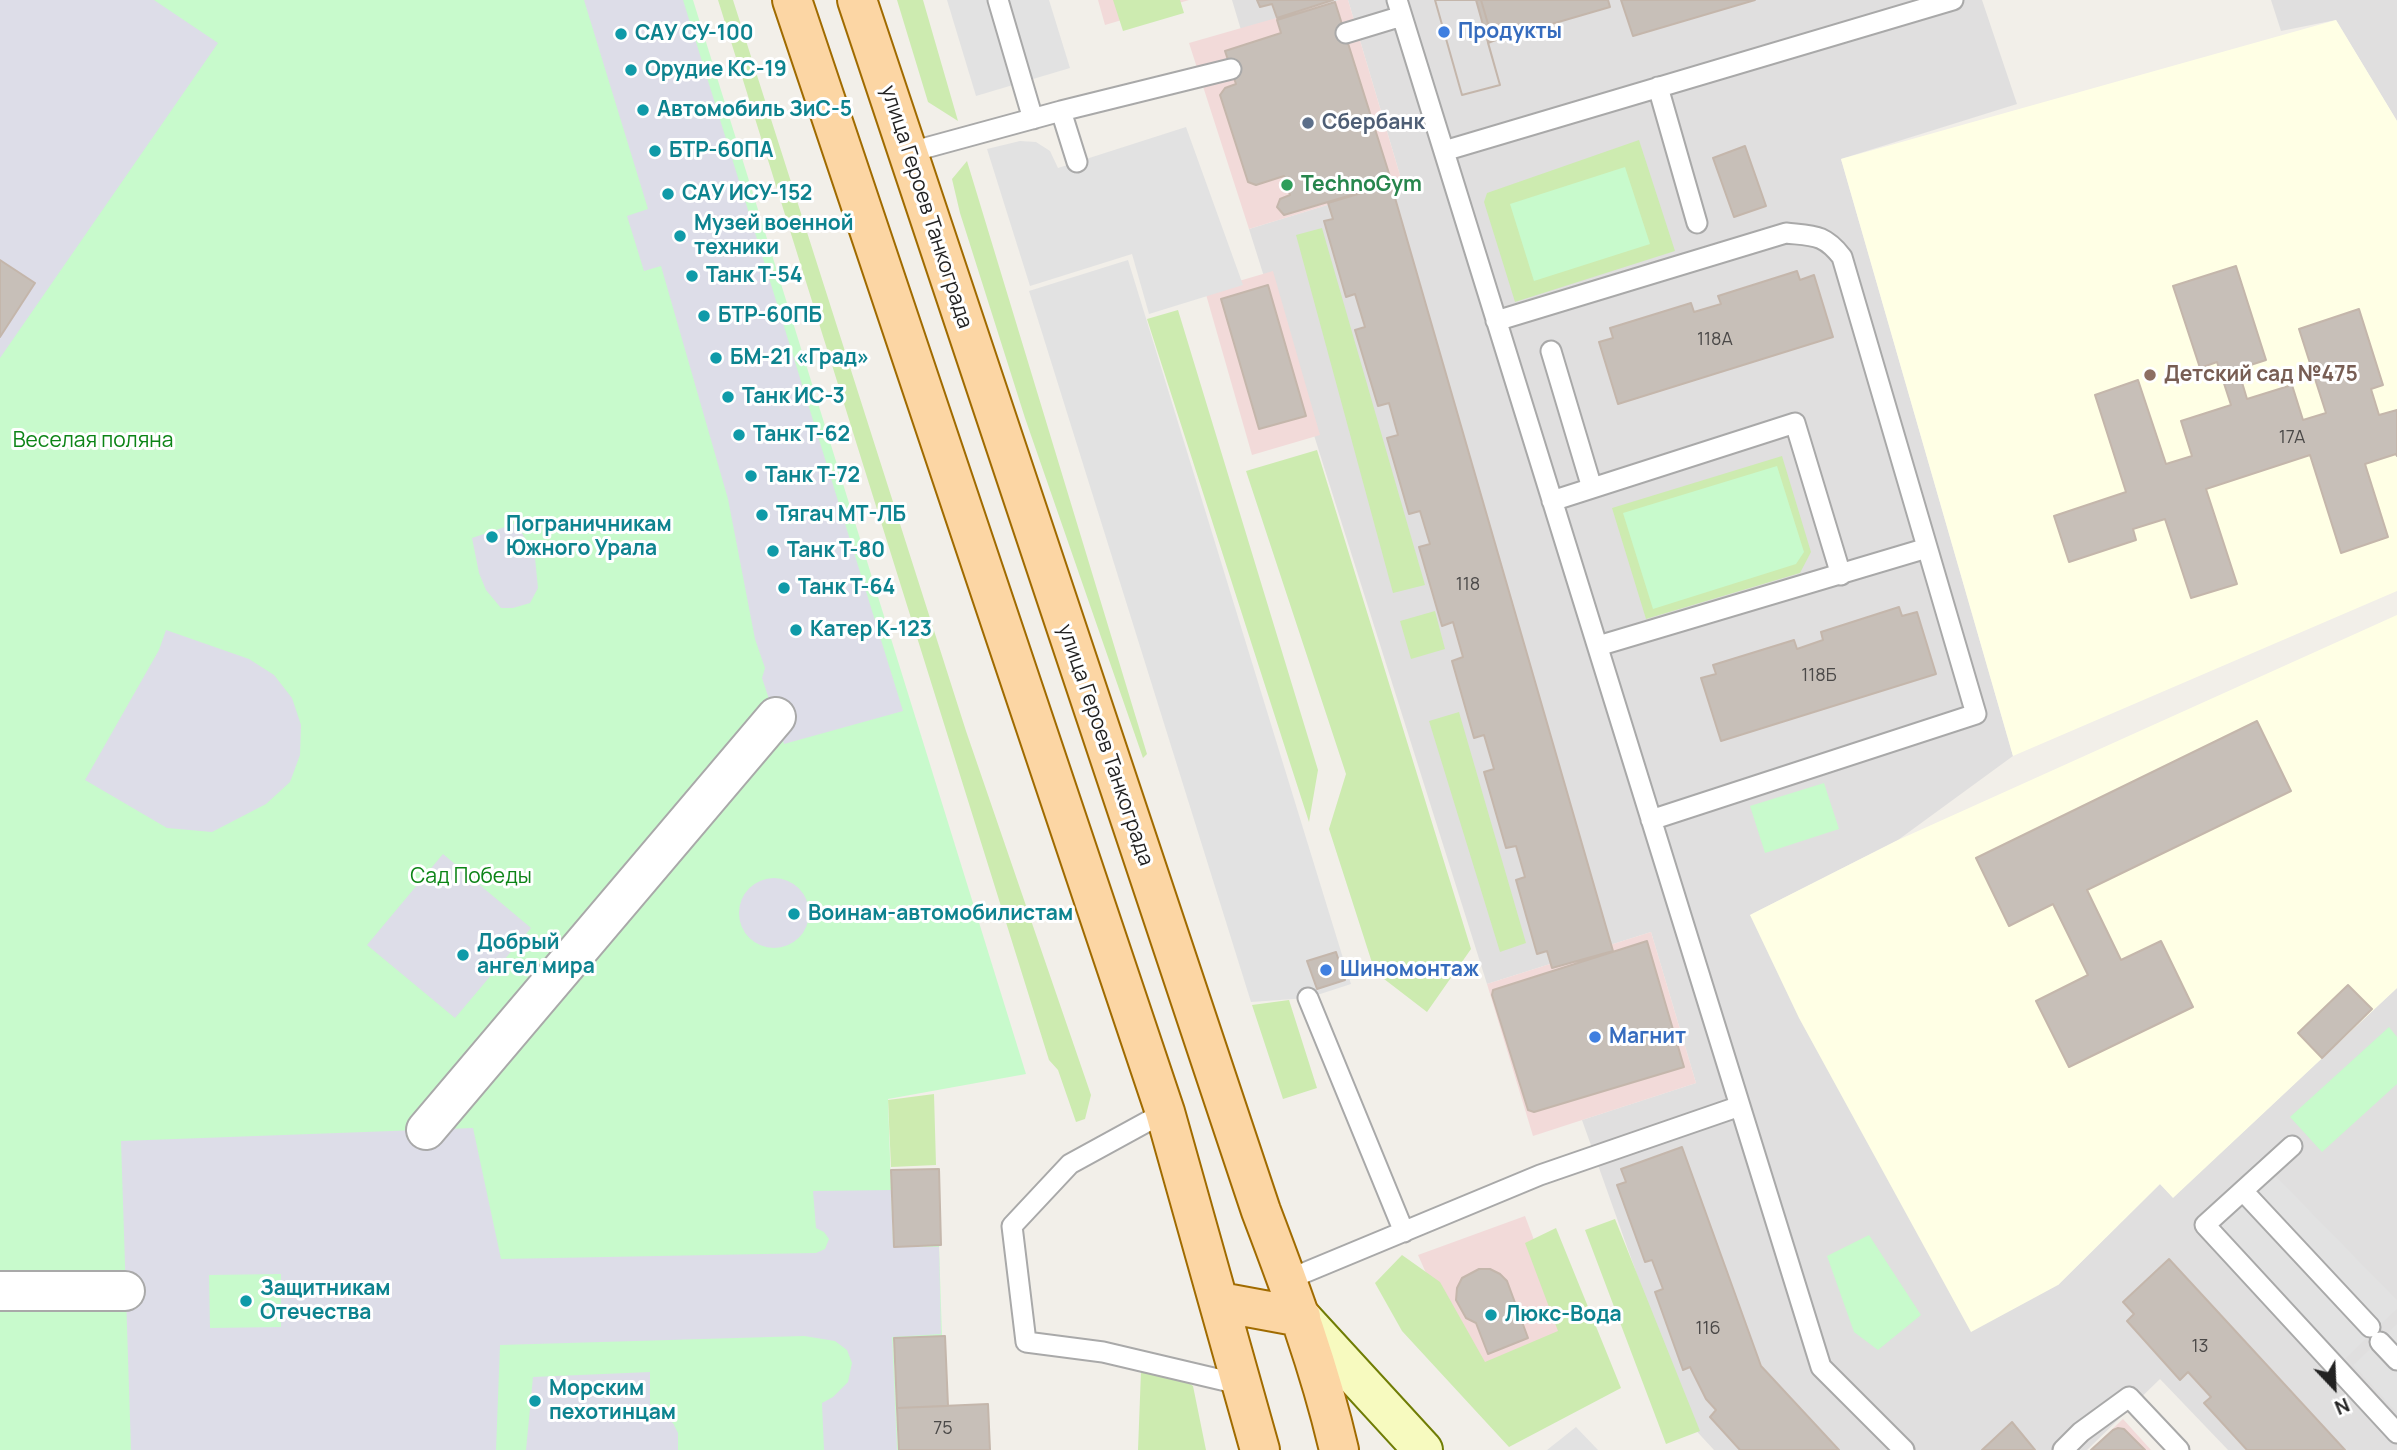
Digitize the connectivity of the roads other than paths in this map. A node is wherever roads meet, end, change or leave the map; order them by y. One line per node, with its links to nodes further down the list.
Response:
1 (792, 0): 26 (main road)
2 (858, 0): 12 (main road, улица Героев Танкограда)
3 (998, 0): 10 (lane)
4 (1953, 0): 8 (lane)
5 (1399, 8): 6 (lane); 11 (lane)
6 (1346, 33)
7 (1231, 69): 9 (lane)
8 (1658, 87): 11 (lane); 14 (lane)
9 (1061, 111): 10 (lane); 13 (lane)
10 (1033, 119): 12 (lane)
11 (1444, 151): 15 (lane)
12 (907, 153): 31 (main road, улица Героев Танкограда)
13 (1077, 162)
14 (1697, 223)
15 (1496, 321): 18 (lane); 19 (lane)
16 (1551, 351): 17 (lane)
17 (1592, 488): 18 (lane); 20 (lane)
18 (1552, 500): 21 (lane)
19 (1927, 548): 20 (lane); 23 (lane)
20 (1841, 575): 21 (lane)
21 (1598, 646): 23 (lane)
22 (776, 717): 27 (street)
23 (1651, 820): 25 (lane)
24 (1308, 998): 30 (lane)
25 (1740, 1106): 30 (lane); 42 (lane)
26 (1165, 1112): 34 (main road); 37 (lane)
27 (426, 1130)
28 (2292, 1146): 29 (lane)
29 (2242, 1191): 36 (lane); 38 (lane)
30 (1404, 1232): 31 (lane)
31 (1287, 1280): 35 (main road, улица Героев Танкограда)
32 (0, 1290): 33 (street)
33 (125, 1290)
34 (1220, 1302): 35 (main road); 37 (main road)
35 (1301, 1317): 40 (main road); 41 (main road, улица Героев Танкограда)
36 (2397, 1360)
37 (1243, 1385): 39 (main road)
38 (2397, 1433)
39 (1260, 1450)
40 (1339, 1450)
41 (1423, 1450)
42 (1904, 1450)
43 (2063, 1450): 44 (lane)
44 (2179, 1450)

